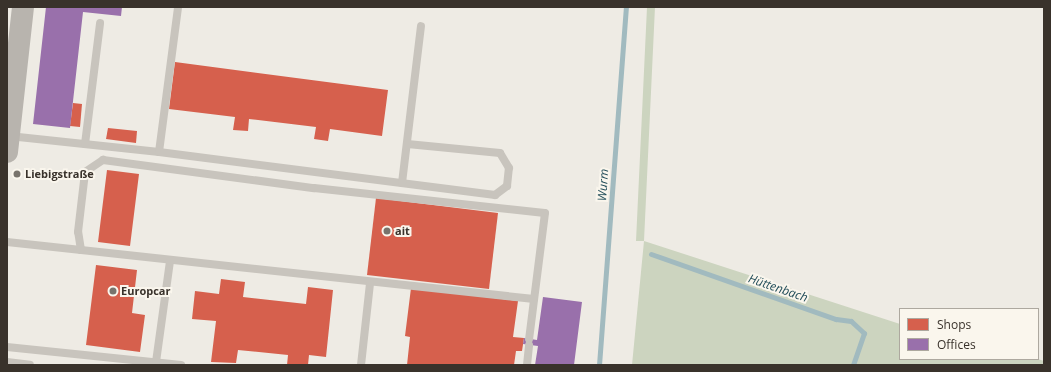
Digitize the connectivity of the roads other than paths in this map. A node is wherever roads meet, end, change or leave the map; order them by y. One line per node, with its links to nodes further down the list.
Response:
1 (23, 7): 5 (main road)
2 (178, 7): 8 (lane)
3 (100, 22): 6 (lane)
4 (421, 26): 7 (lane)
5 (8, 144): 6 (lane)
6 (85, 144): 8 (lane)
7 (407, 144): 9 (lane); 9 (lane)
8 (159, 152): 9 (lane)
9 (402, 183)
10 (7, 242): 11 (lane)
11 (81, 250): 12 (lane); 14 (lane)
12 (170, 261): 13 (lane); 17 (lane)
13 (370, 283): 14 (lane); 20 (lane)
14 (534, 299): 21 (lane)
15 (7, 347): 17 (lane)
16 (7, 362): 18 (lane)
17 (156, 362): 19 (lane)
18 (30, 365)
19 (181, 365)
20 (361, 365)
21 (527, 365)

